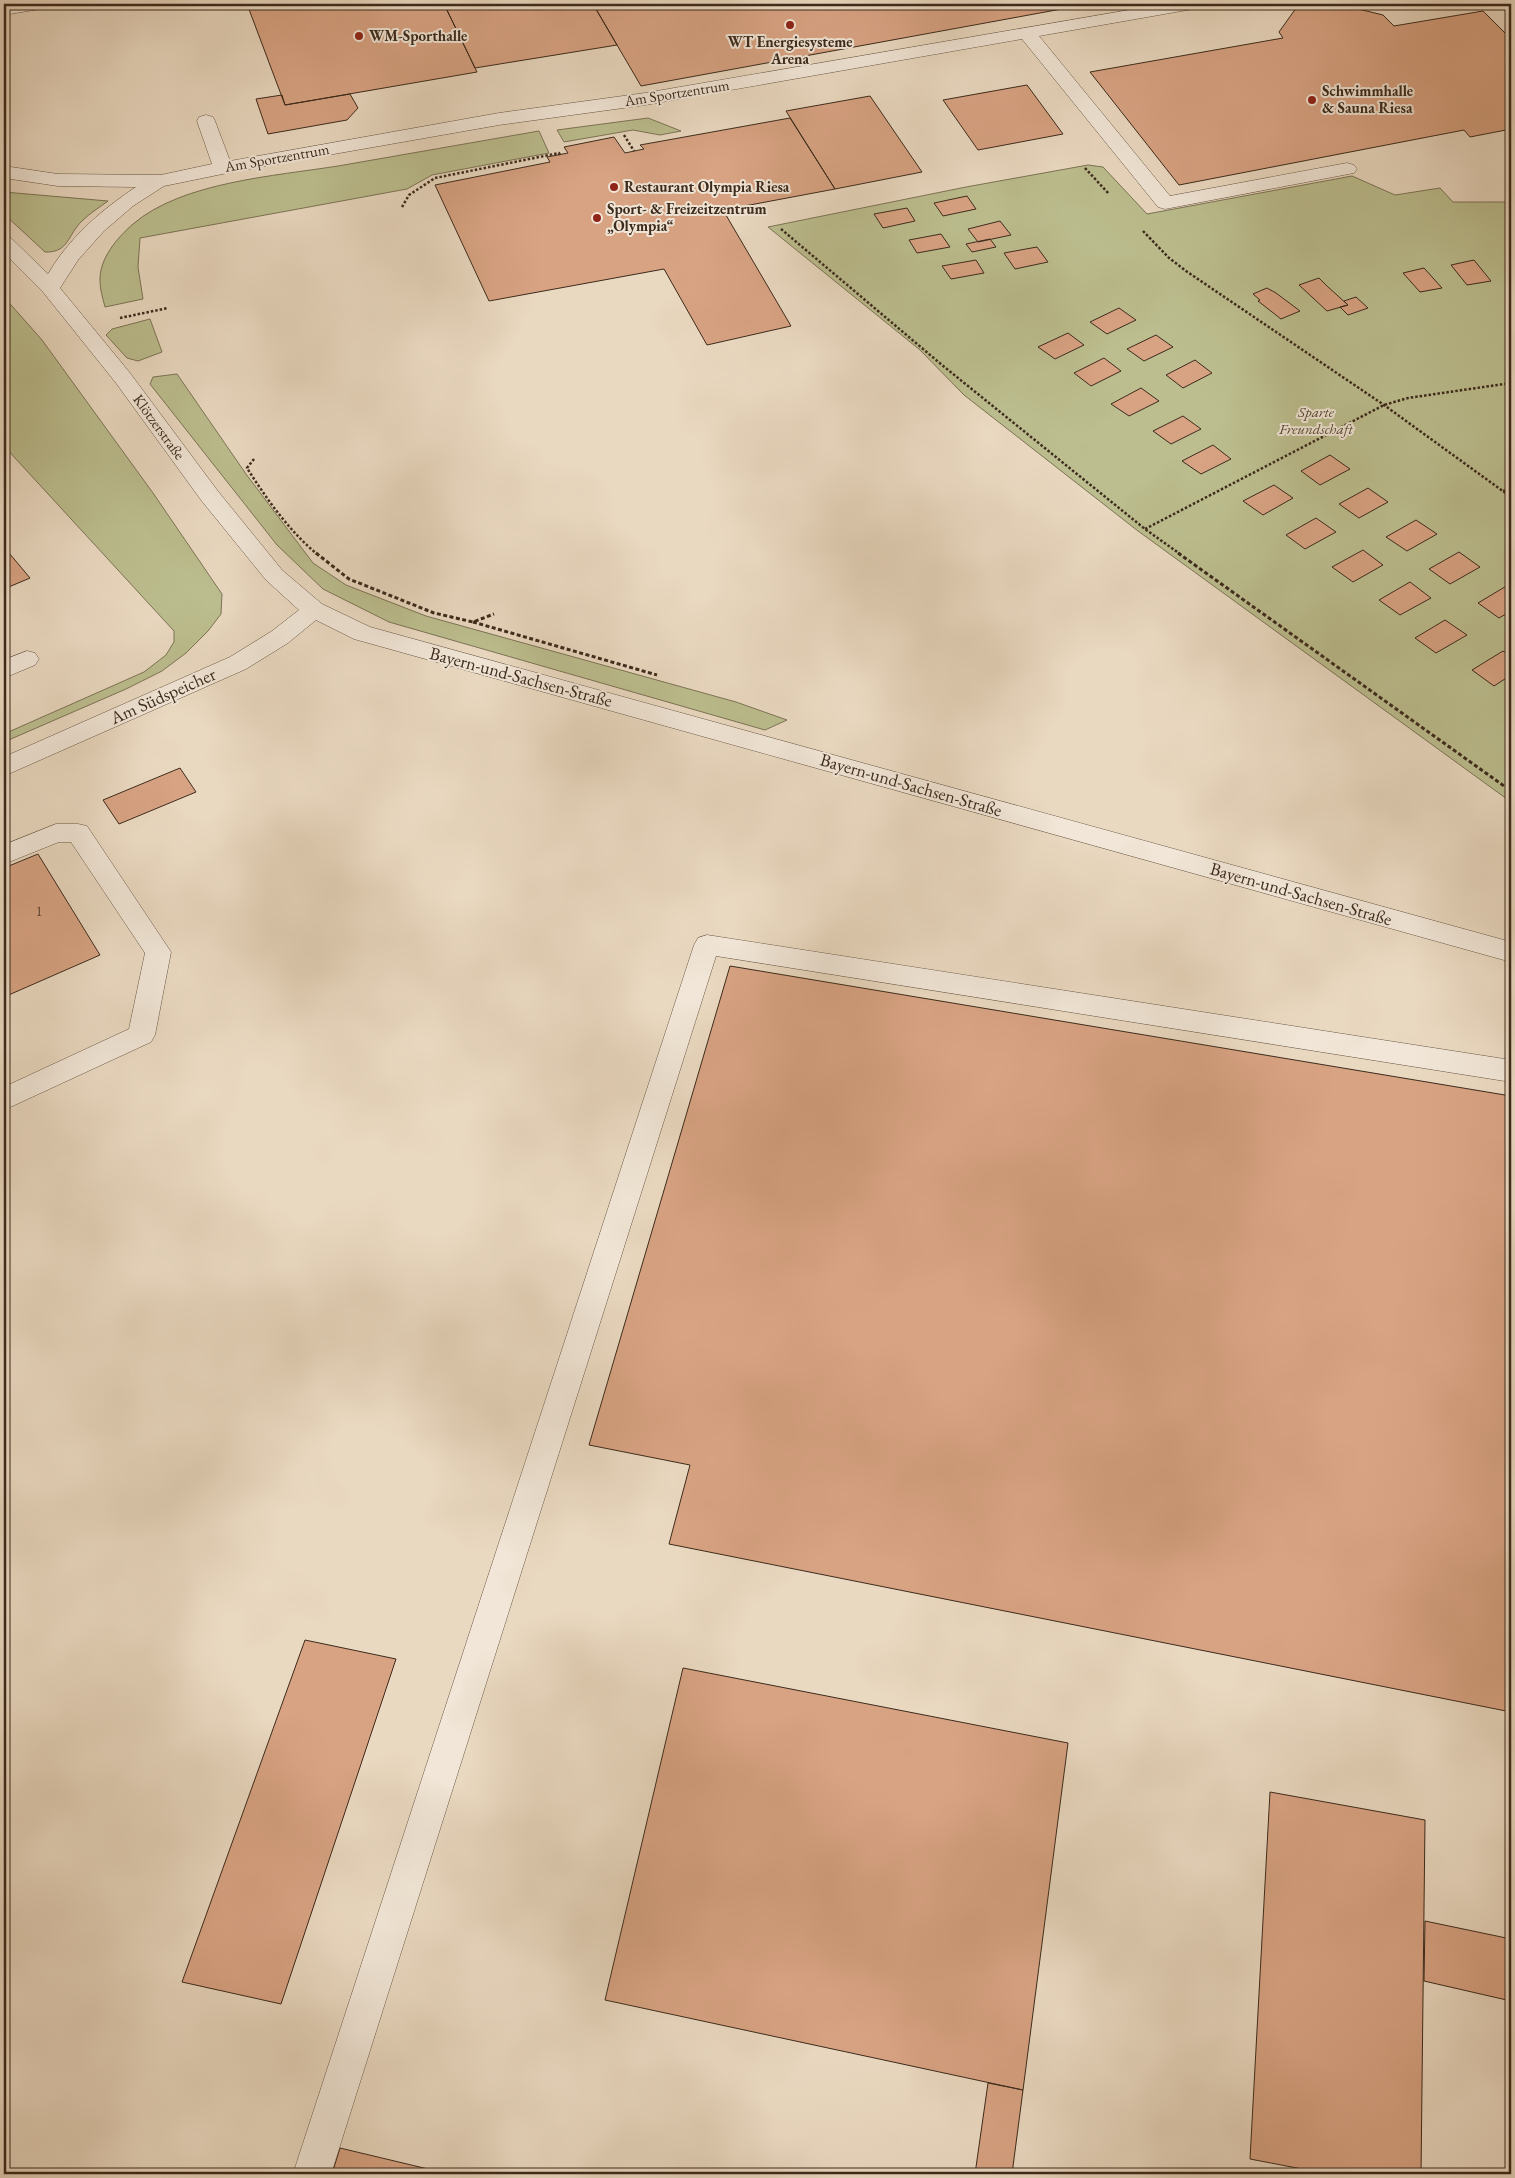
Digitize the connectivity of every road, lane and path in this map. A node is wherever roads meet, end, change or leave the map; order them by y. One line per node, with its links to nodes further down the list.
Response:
1 (40, 4): 3 (street)
2 (1193, 4): 4 (street, Am Sportzentrum)
3 (4, 10)
4 (1026, 33): 7 (street, Am Sportzentrum); 9 (street)
5 (206, 121): 7 (street)
6 (560, 155): 13 (path)
7 (223, 168): 11 (street, Am Sportzentrum)
8 (1085, 168): 12 (path)
9 (1347, 169)
10 (4, 172): 11 (street, Am Sportzentrum)
11 (161, 181): 17 (street, Am Sportzentrum)
12 (1111, 196)
13 (402, 207)
14 (781, 229): 26 (path)
15 (1143, 231): 21 (path)
16 (4, 242): 17 (street, Klötzerstraße)
17 (50, 288): 19 (street, Klötzerstraße)
18 (168, 308): 19 (path)
19 (83, 329): 27 (street, Klötzerstraße)
20 (1511, 383): 21 (path)
21 (1384, 405): 24 (path); 26 (path)
22 (254, 459): 28 (path)
23 (1511, 488): 24 (path)
24 (1502, 491): 25 (path)
25 (1511, 497)
26 (1146, 529): 32 (path)
27 (314, 610): 31 (street, Am Südspeicher); 34 (street, Bayern-und-Sachsen-Straße)
28 (494, 614)
29 (27, 660): 30 (street)
30 (4, 670)
31 (4, 767)
32 (1511, 791)
33 (4, 855): 36 (street)
34 (1511, 952)
35 (1511, 1071): 37 (street)
36 (4, 1099)
37 (312, 2174)

